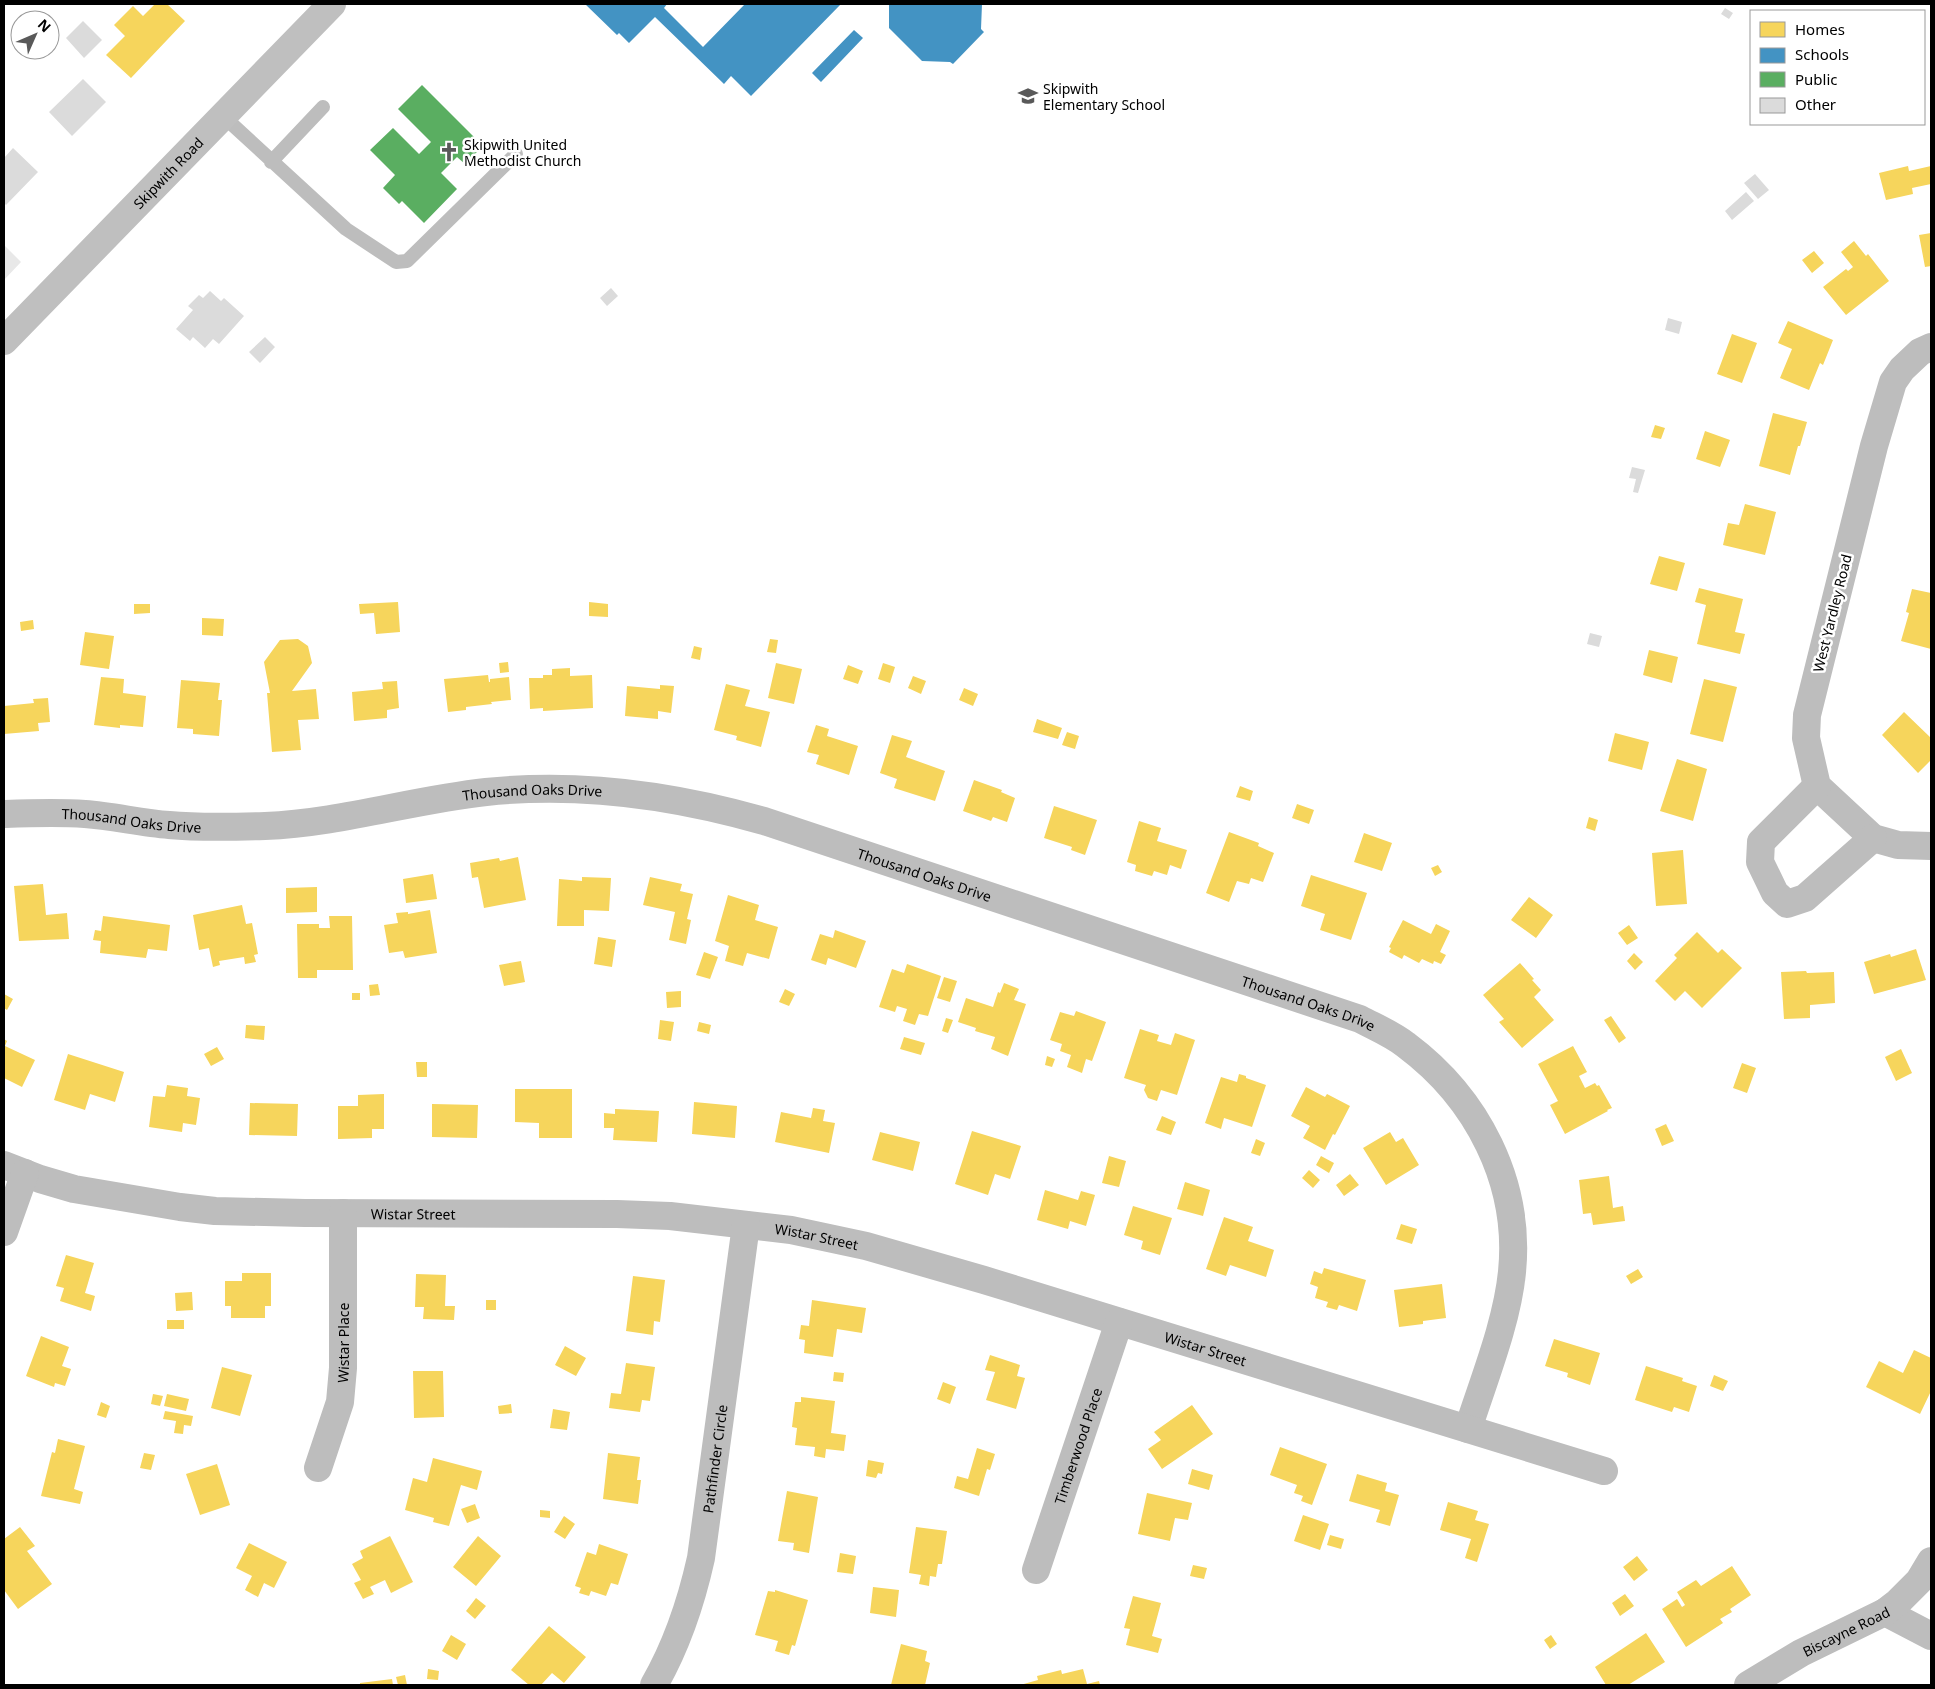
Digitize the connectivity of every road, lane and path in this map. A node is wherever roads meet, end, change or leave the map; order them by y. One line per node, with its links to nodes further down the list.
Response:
1 (332, 4): 3 (main road, Skipwith Road)
2 (323, 107): 5 (lane)
3 (222, 116): 5 (lane); 6 (main road, Skipwith Road)
4 (516, 154): 5 (lane)
5 (270, 162)
6 (4, 340)
7 (1931, 347): 8 (street, West Yardley Road)
8 (1817, 786): 10 (street); 10 (street)
9 (4, 814): 17 (street, Thousand Oaks Drive)
10 (1873, 838): 11 (street)
11 (1931, 846)
12 (14, 1169): 13 (street, Wistar Street); 15 (street)
13 (343, 1213): 14 (street, Wistar Street); 18 (street, Wistar Place)
14 (746, 1225): 16 (street, Wistar Street); 24 (street, Pathfinder Circle)
15 (4, 1232)
16 (1119, 1322): 17 (street, Wistar Street); 21 (street, Timberwood Place)
17 (1468, 1429): 19 (street, Wistar Street)
18 (318, 1468)
19 (1604, 1470)
20 (1931, 1561): 22 (street, Biscayne Road)
21 (1036, 1570)
22 (1885, 1612): 23 (street); 25 (street, Biscayne Road)
23 (1931, 1636)
24 (654, 1685)
25 (1748, 1685)

